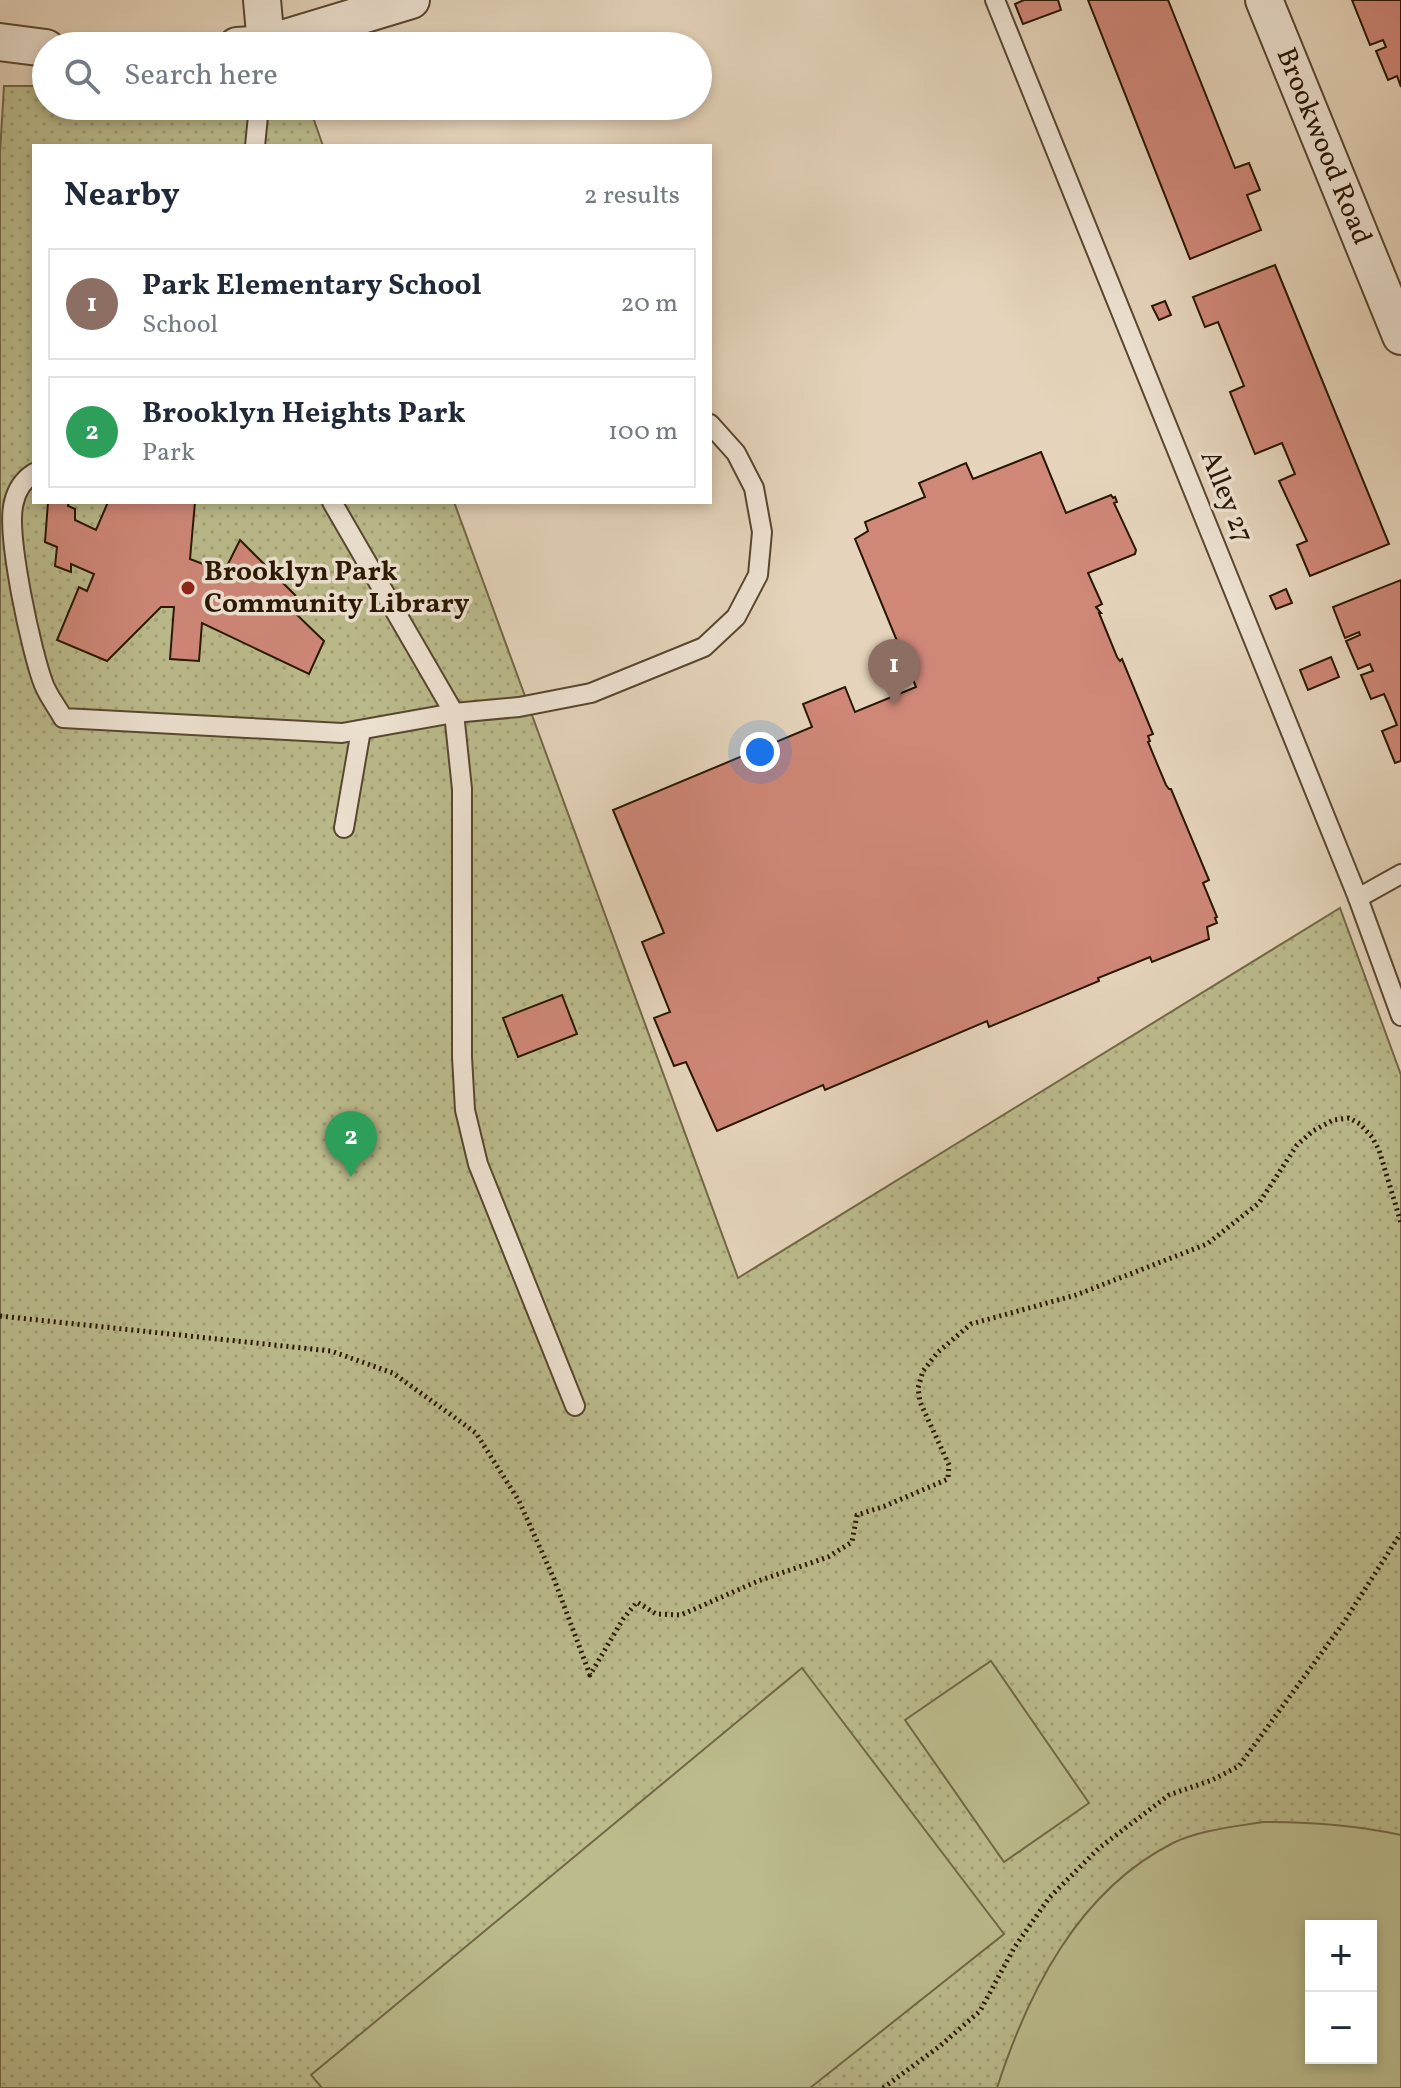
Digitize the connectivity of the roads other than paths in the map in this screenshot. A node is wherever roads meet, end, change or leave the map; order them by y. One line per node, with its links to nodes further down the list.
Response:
1 (262, 0): 5 (street)
2 (411, 0): 6 (street)
3 (995, 0): 19 (lane, Alley 27)
4 (1264, 0): 11 (street, Brookwood Road)
5 (258, 32)
6 (304, 32)
7 (0, 42): 8 (street)
8 (32, 46)
9 (258, 120): 10 (lane)
10 (255, 144)
11 (1401, 336)
12 (712, 426): 15 (lane)
13 (32, 474): 16 (lane)
14 (333, 504): 15 (lane)
15 (454, 713): 16 (lane); 21 (lane)
16 (361, 730): 17 (lane)
17 (344, 828)
18 (1401, 874): 19 (lane)
19 (1358, 898): 20 (lane, Alley 27)
20 (1401, 1016)
21 (575, 1406)

